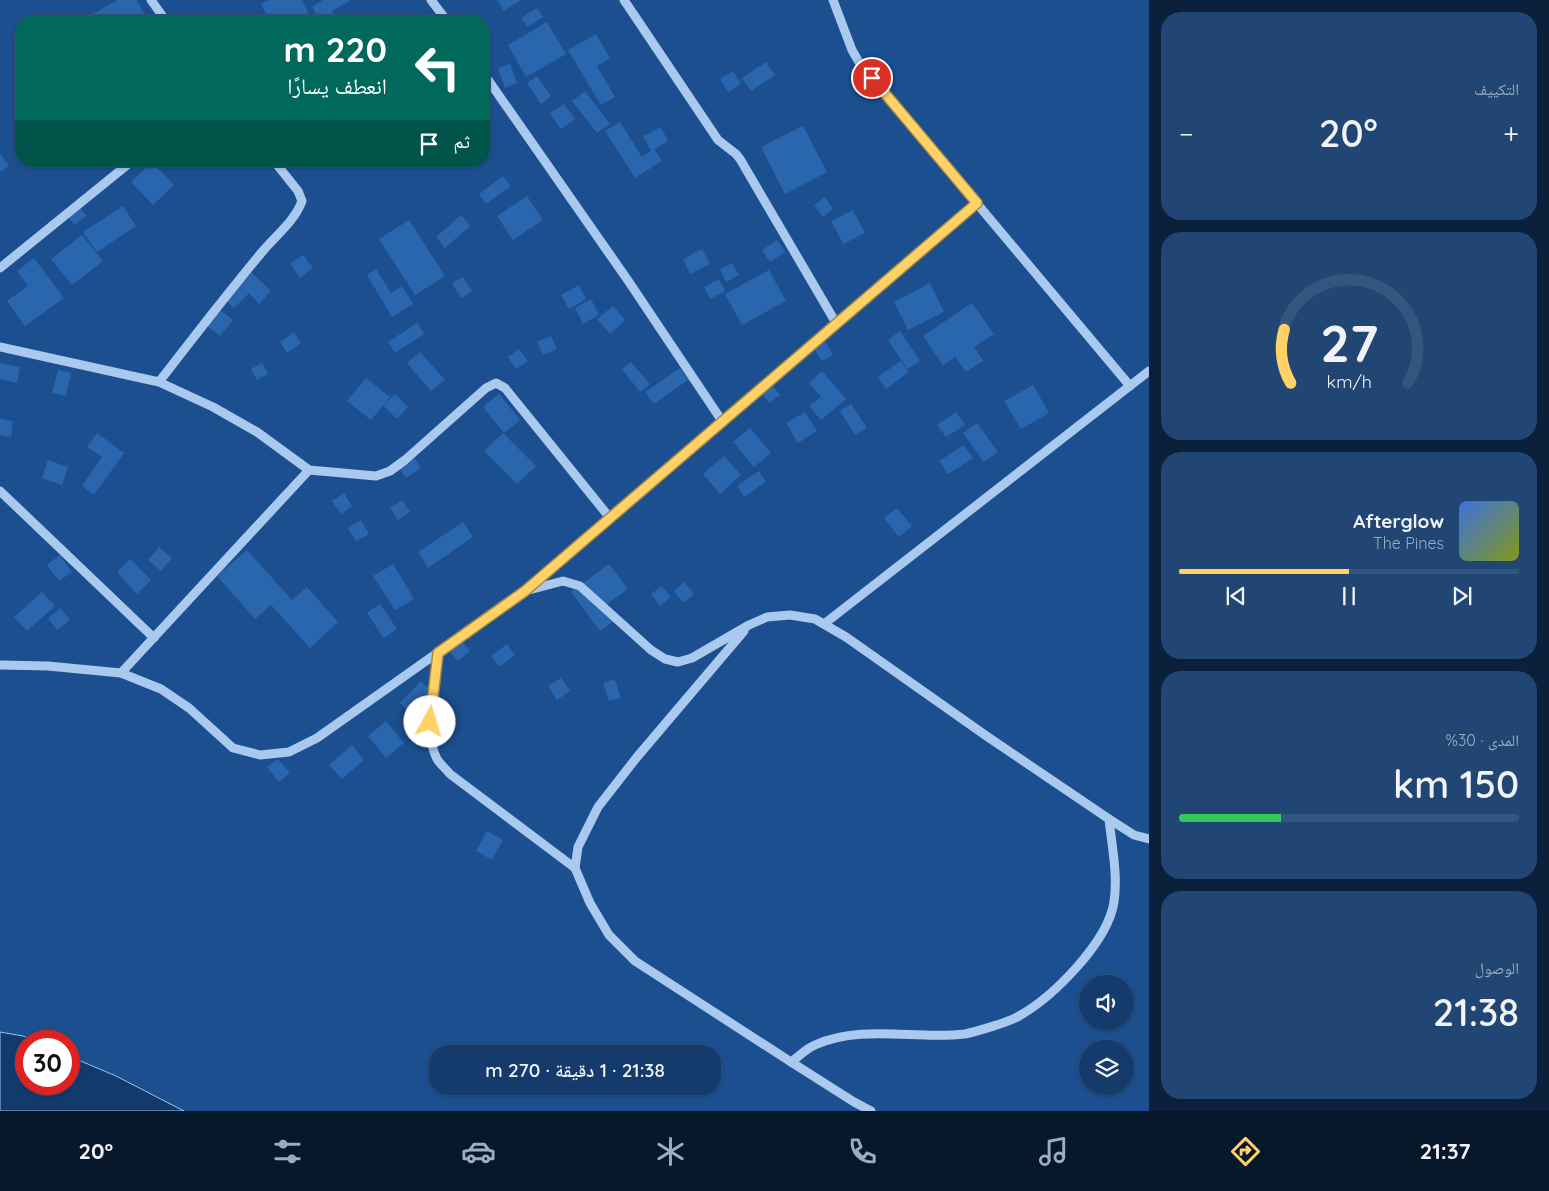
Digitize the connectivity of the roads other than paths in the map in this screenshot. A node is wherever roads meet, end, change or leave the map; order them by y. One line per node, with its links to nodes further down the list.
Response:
1 (150, 0): 5 (street)
2 (431, 0): 6 (street)
3 (624, 0): 12 (street)
4 (833, 0): 10 (street)
5 (161, 15)
6 (442, 15)
7 (490, 83): 17 (street)
8 (125, 167): 11 (street)
9 (279, 167): 15 (street)
10 (977, 203): 12 (street); 16 (street)
11 (0, 268)
12 (836, 323): 17 (street)
13 (0, 347): 15 (street)
14 (1149, 370): 16 (street)
15 (159, 382): 18 (street)
16 (1130, 386): 22 (street)
17 (722, 421): 20 (street)
18 (309, 470): 20 (street); 24 (street)
19 (0, 492): 24 (street)
20 (610, 518): 21 (street)
21 (525, 591): 23 (street); 25 (street)
22 (824, 624): 23 (street); 28 (street)
23 (749, 625): 30 (street)
24 (154, 638): 27 (street)
25 (438, 653): 27 (street); 30 (street)
26 (0, 665): 27 (street)
27 (121, 674)
28 (1109, 819): 29 (street); 31 (street)
29 (1149, 839)
30 (575, 868): 31 (street)
31 (791, 1062): 32 (street)
32 (871, 1111)

